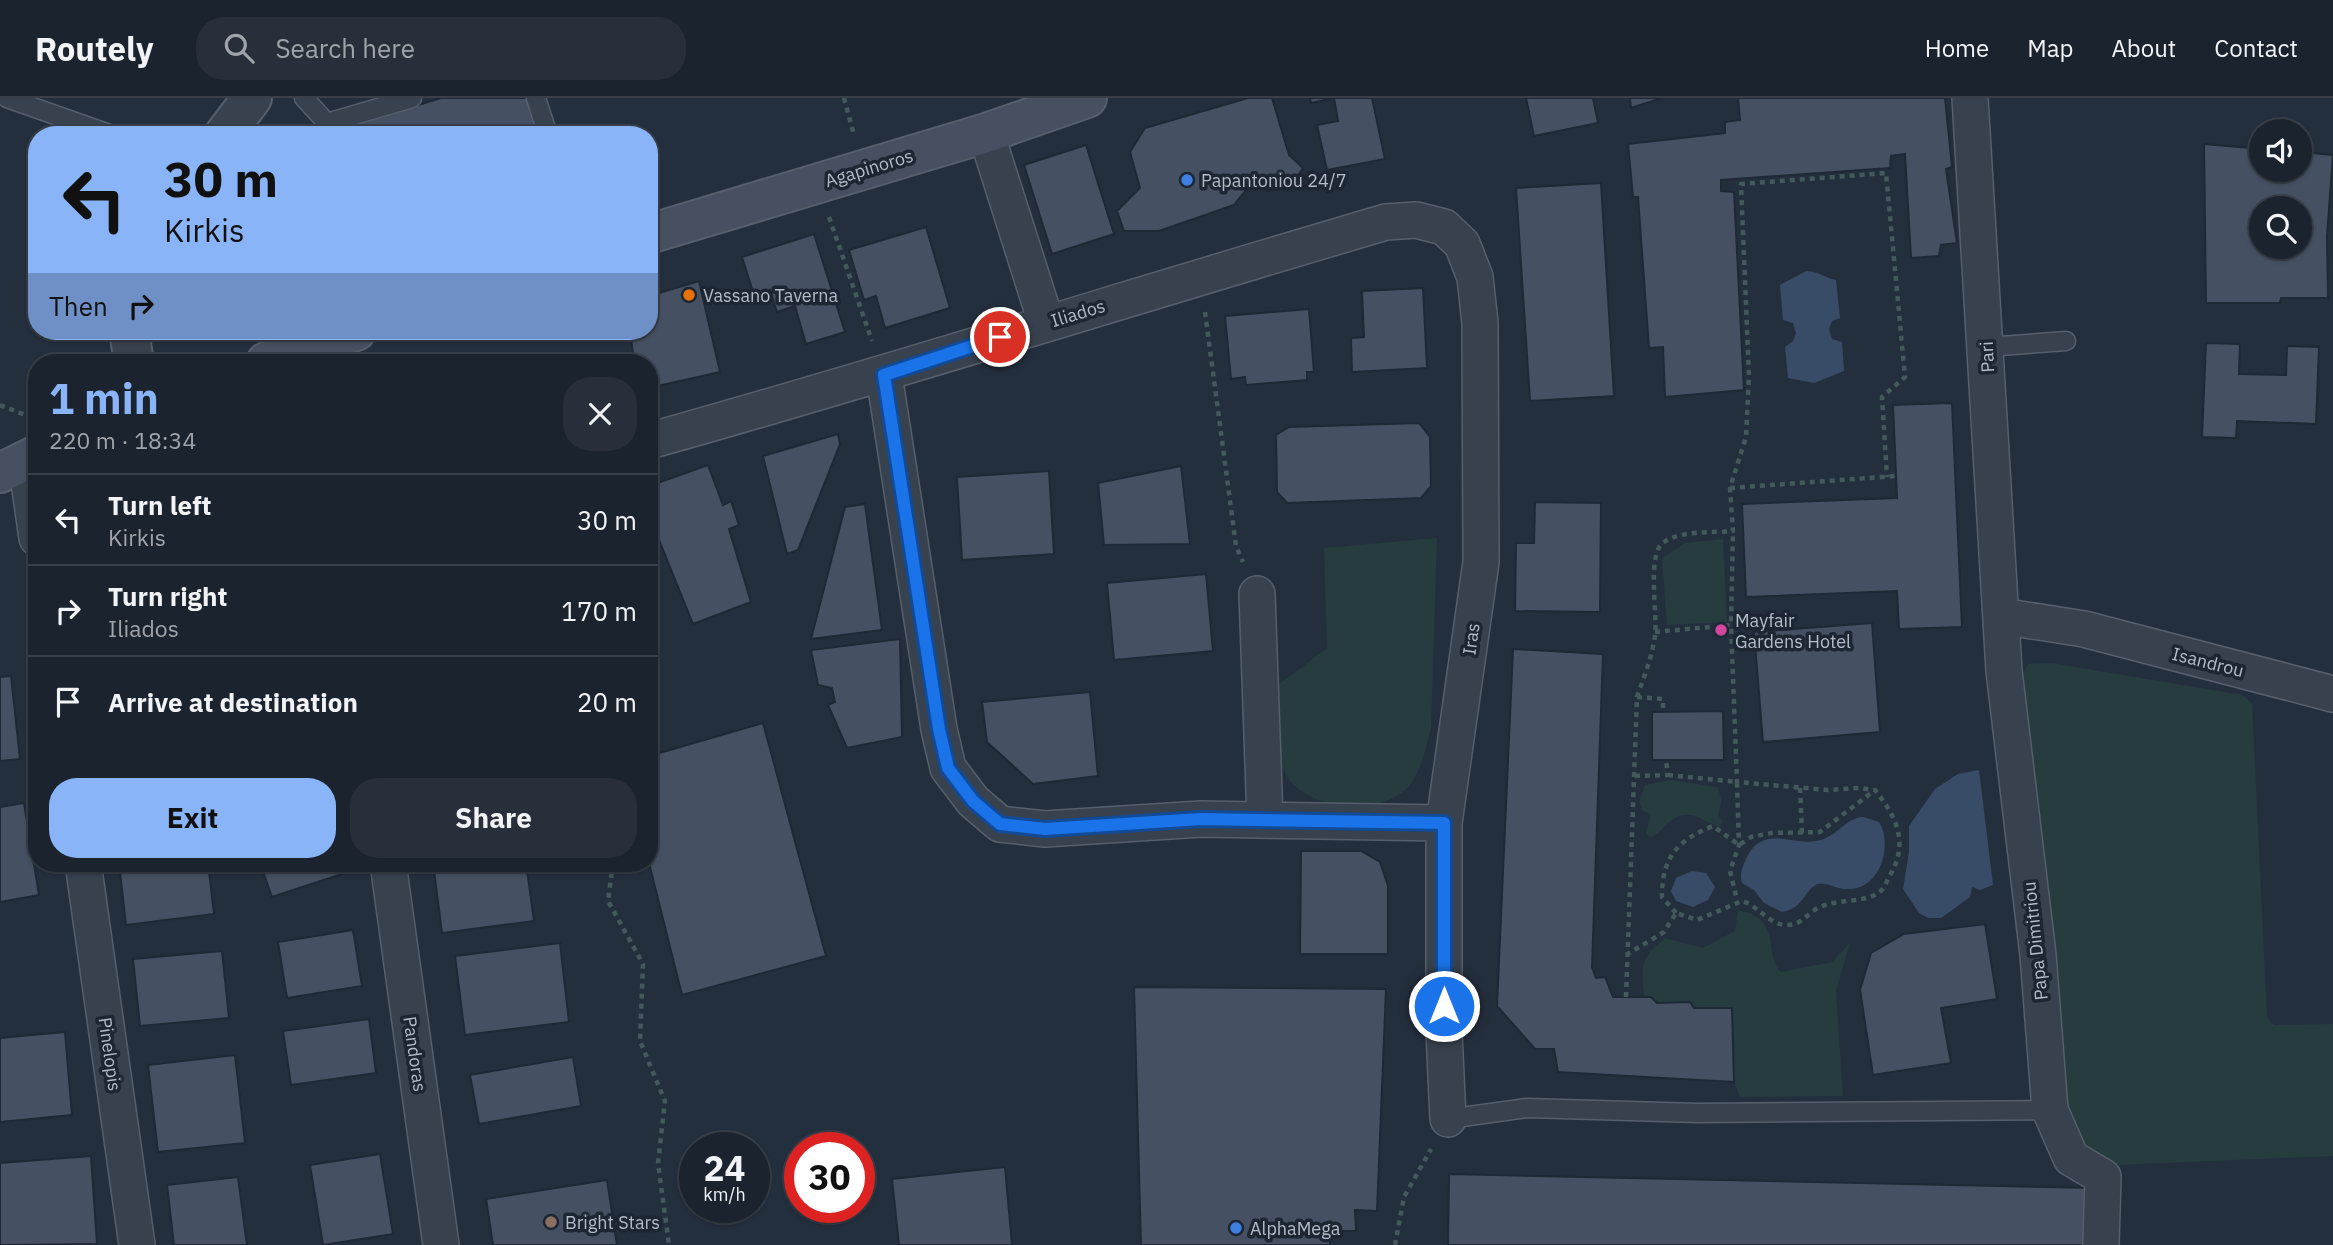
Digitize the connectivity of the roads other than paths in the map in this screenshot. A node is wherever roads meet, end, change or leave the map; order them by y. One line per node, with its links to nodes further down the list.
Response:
1 (7, 98): 8 (lane)
2 (252, 98): 9 (street)
3 (304, 98): 4 (lane)
4 (412, 98)
5 (536, 98): 10 (lane)
6 (1087, 98): 11 (main road, Agapinoros)
7 (1970, 98): 17 (street, Pari)
8 (86, 126)
9 (231, 126)
10 (545, 126)
11 (986, 133): 13 (main road, Agapinoros); 14 (street)
12 (1386, 222): 14 (street, Iliados); 27 (street, Iras)
13 (658, 231)
14 (1046, 322): 19 (street, Iliados)
15 (338, 340): 18 (main road)
16 (2066, 341): 17 (lane)
17 (1986, 343): 24 (street, Pari)
18 (309, 354)
19 (884, 375): 20 (street, Iliados); 26 (street)
20 (658, 438)
21 (21, 463): 22 (street)
22 (28, 496)
23 (1256, 594): 26 (street)
24 (2001, 616): 25 (street, Isandrou); 30 (street, Papa Dimitriou)
25 (2333, 694)
26 (1265, 820): 27 (street)
27 (1444, 823): 31 (street, Iras)
28 (84, 872): 32 (street, Pinelopis)
29 (389, 872): 33 (street, Pandoras)
30 (2050, 1110): 31 (lane); 34 (street, Papa Dimitriou)
31 (1448, 1119)
32 (136, 1245)
33 (441, 1245)
34 (2101, 1245)

